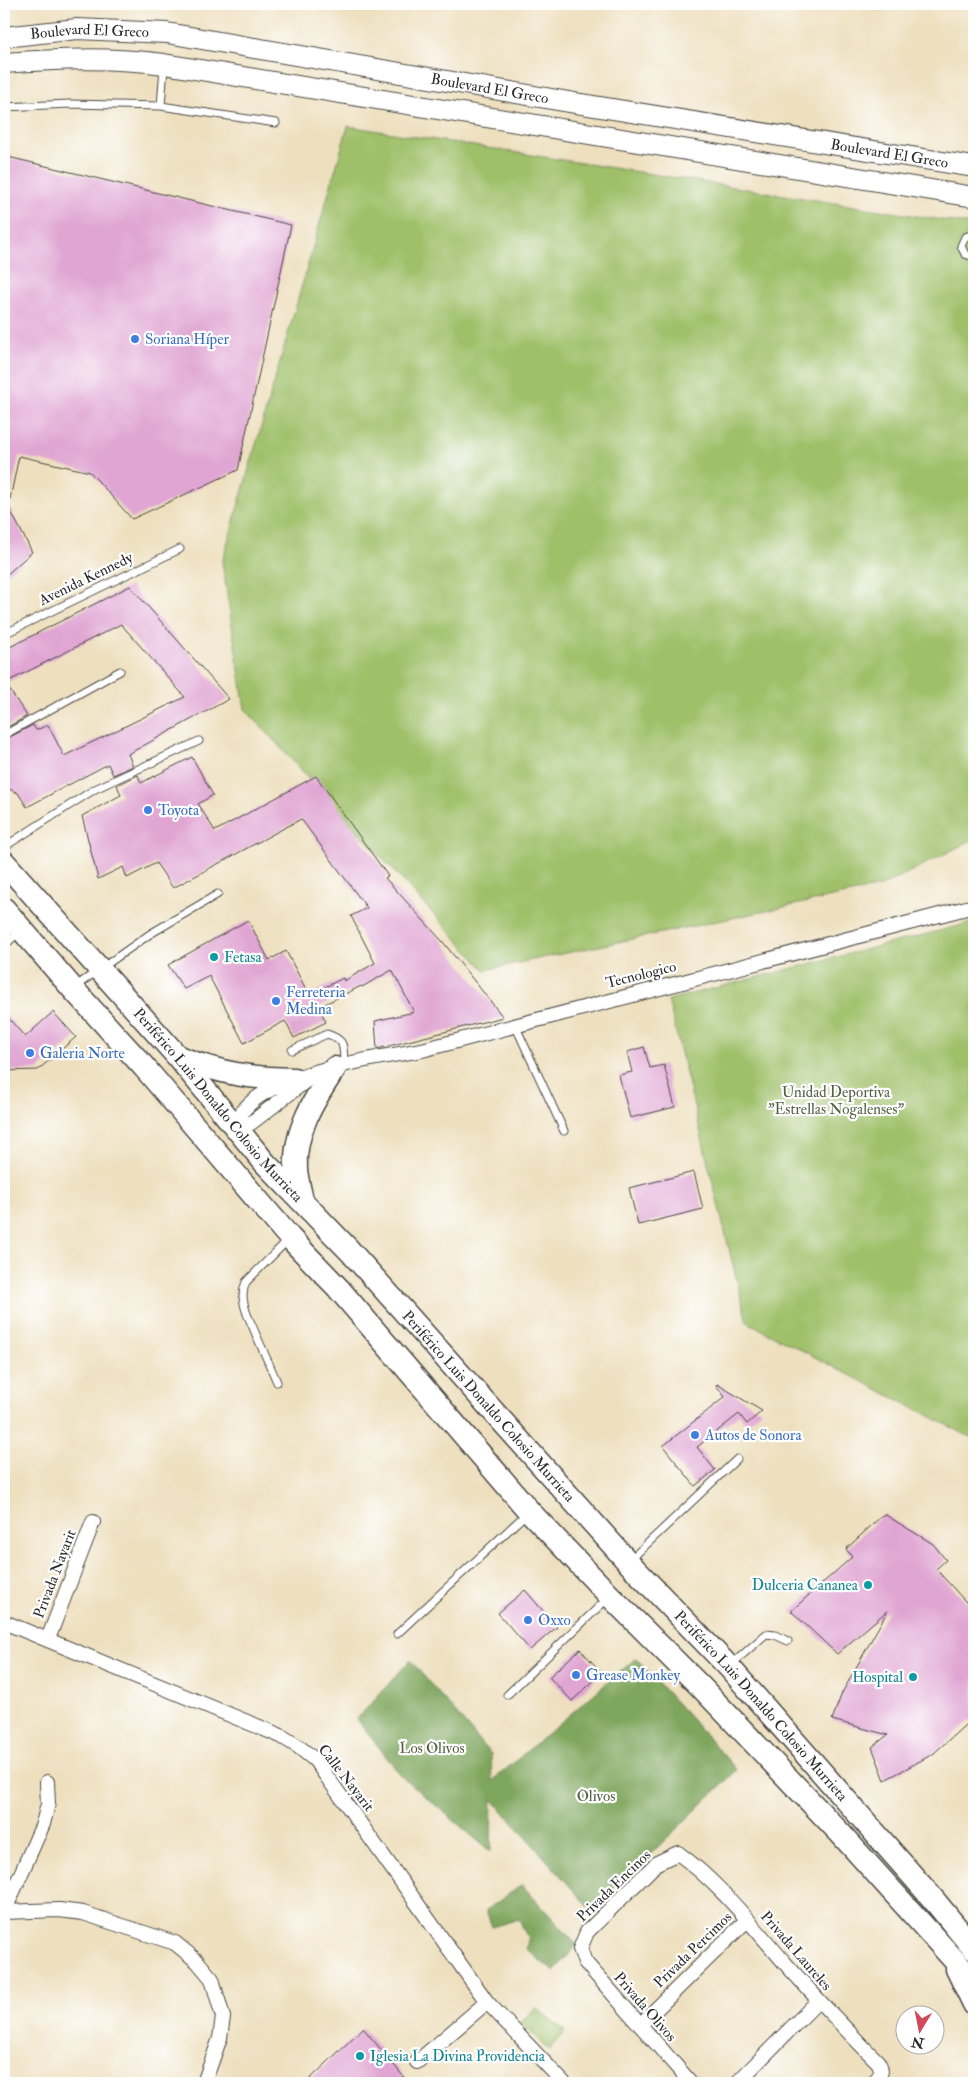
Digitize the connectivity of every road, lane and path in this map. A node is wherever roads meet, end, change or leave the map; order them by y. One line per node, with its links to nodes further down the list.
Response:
1 (4, 37): 4 (main road, Boulevard El Greco)
2 (4, 63): 3 (main road, Boulevard El Greco)
3 (164, 64): 5 (lane); 8 (main road, Boulevard El Greco)
4 (569, 102): 8 (main road); 9 (main road, Boulevard El Greco)
5 (161, 106): 6 (lane); 7 (lane)
6 (4, 107)
7 (276, 123)
8 (564, 129): 10 (main road, Boulevard El Greco)
9 (974, 167)
10 (974, 197)
11 (974, 234): 12 (lane)
12 (974, 257)
13 (180, 549): 14 (lane, Avenida Kennedy)
14 (4, 634)
15 (120, 671): 16 (lane)
16 (4, 735)
17 (199, 740): 18 (lane)
18 (4, 847)
19 (4, 862): 25 (main road, Periférico Luis Donaldo Colosio Murrieta)
20 (218, 894): 25 (lane)
21 (974, 906): 27 (street, Tecnologico)
22 (4, 909): 23 (main road, Periférico Luis Donaldo Colosio Murrieta)
23 (22, 929): 24 (lane); 26 (main road, Periférico Luis Donaldo Colosio Murrieta)
24 (4, 946)
25 (100, 970): 26 (lane); 29 (main road, Periférico Luis Donaldo Colosio Murrieta)
26 (73, 989): 30 (main road, Periférico Luis Donaldo Colosio Murrieta)
27 (514, 1025): 31 (street, Tecnologico); 34 (lane)
28 (292, 1050): 31 (lane)
29 (178, 1057): 32 (main road); 33 (main road, Periférico Luis Donaldo Colosio Murrieta)
30 (144, 1067): 33 (main road); 36 (main road, Periférico Luis Donaldo Colosio Murrieta)
31 (332, 1068): 32 (street, Tecnologico); 33 (street, Tecnologico); 35 (main road)
32 (294, 1079): 33 (street, Tecnologico)
33 (236, 1124): 35 (main road, Periférico Luis Donaldo Colosio Murrieta); 36 (main road)
34 (564, 1131)
35 (302, 1200): 42 (main road, Periférico Luis Donaldo Colosio Murrieta)
36 (271, 1216): 37 (main road, Periférico Luis Donaldo Colosio Murrieta)
37 (290, 1238): 38 (lane); 40 (main road, Periférico Luis Donaldo Colosio Murrieta)
38 (277, 1382)
39 (737, 1458): 42 (lane)
40 (529, 1512): 43 (main road, Periférico Luis Donaldo Colosio Murrieta); 45 (lane)
41 (93, 1522): 46 (street, Privada Nayarit)
42 (628, 1562): 48 (main road, Periférico Luis Donaldo Colosio Murrieta)
43 (610, 1596): 49 (lane); 58 (main road, Periférico Luis Donaldo Colosio Murrieta)
44 (4, 1622): 46 (street, Calle Nayarit)
45 (398, 1634)
46 (48, 1638): 61 (street, Calle Nayarit)
47 (788, 1642): 48 (lane)
48 (729, 1667): 52 (main road, Periférico Luis Donaldo Colosio Murrieta)
49 (507, 1694)
50 (47, 1782): 53 (street)
51 (678, 1852): 54 (street, Privada Laureles); 56 (street, Privada Encinos)
52 (934, 1899): 55 (main road); 57 (main road, Periférico Luis Donaldo Colosio Murrieta)
53 (4, 1912): 66 (street)
54 (747, 1920): 60 (street, Privada Laureles); 63 (street, Privada Percimos)
55 (974, 1931)
56 (580, 1949): 63 (street, Privada Olivos)
57 (974, 1949)
58 (947, 1950): 59 (main road, Periférico Luis Donaldo Colosio Murrieta); 62 (main road)
59 (974, 1982)
60 (818, 2001): 65 (street, Privada Laureles); 69 (street)
61 (487, 2002): 64 (street); 67 (street, Calle Nayarit)
62 (974, 2004)
63 (640, 2025): 68 (street, Privada Olivos)
64 (417, 2062)
65 (877, 2079)
66 (204, 2083)
67 (564, 2083)
68 (691, 2083)
69 (738, 2083)

